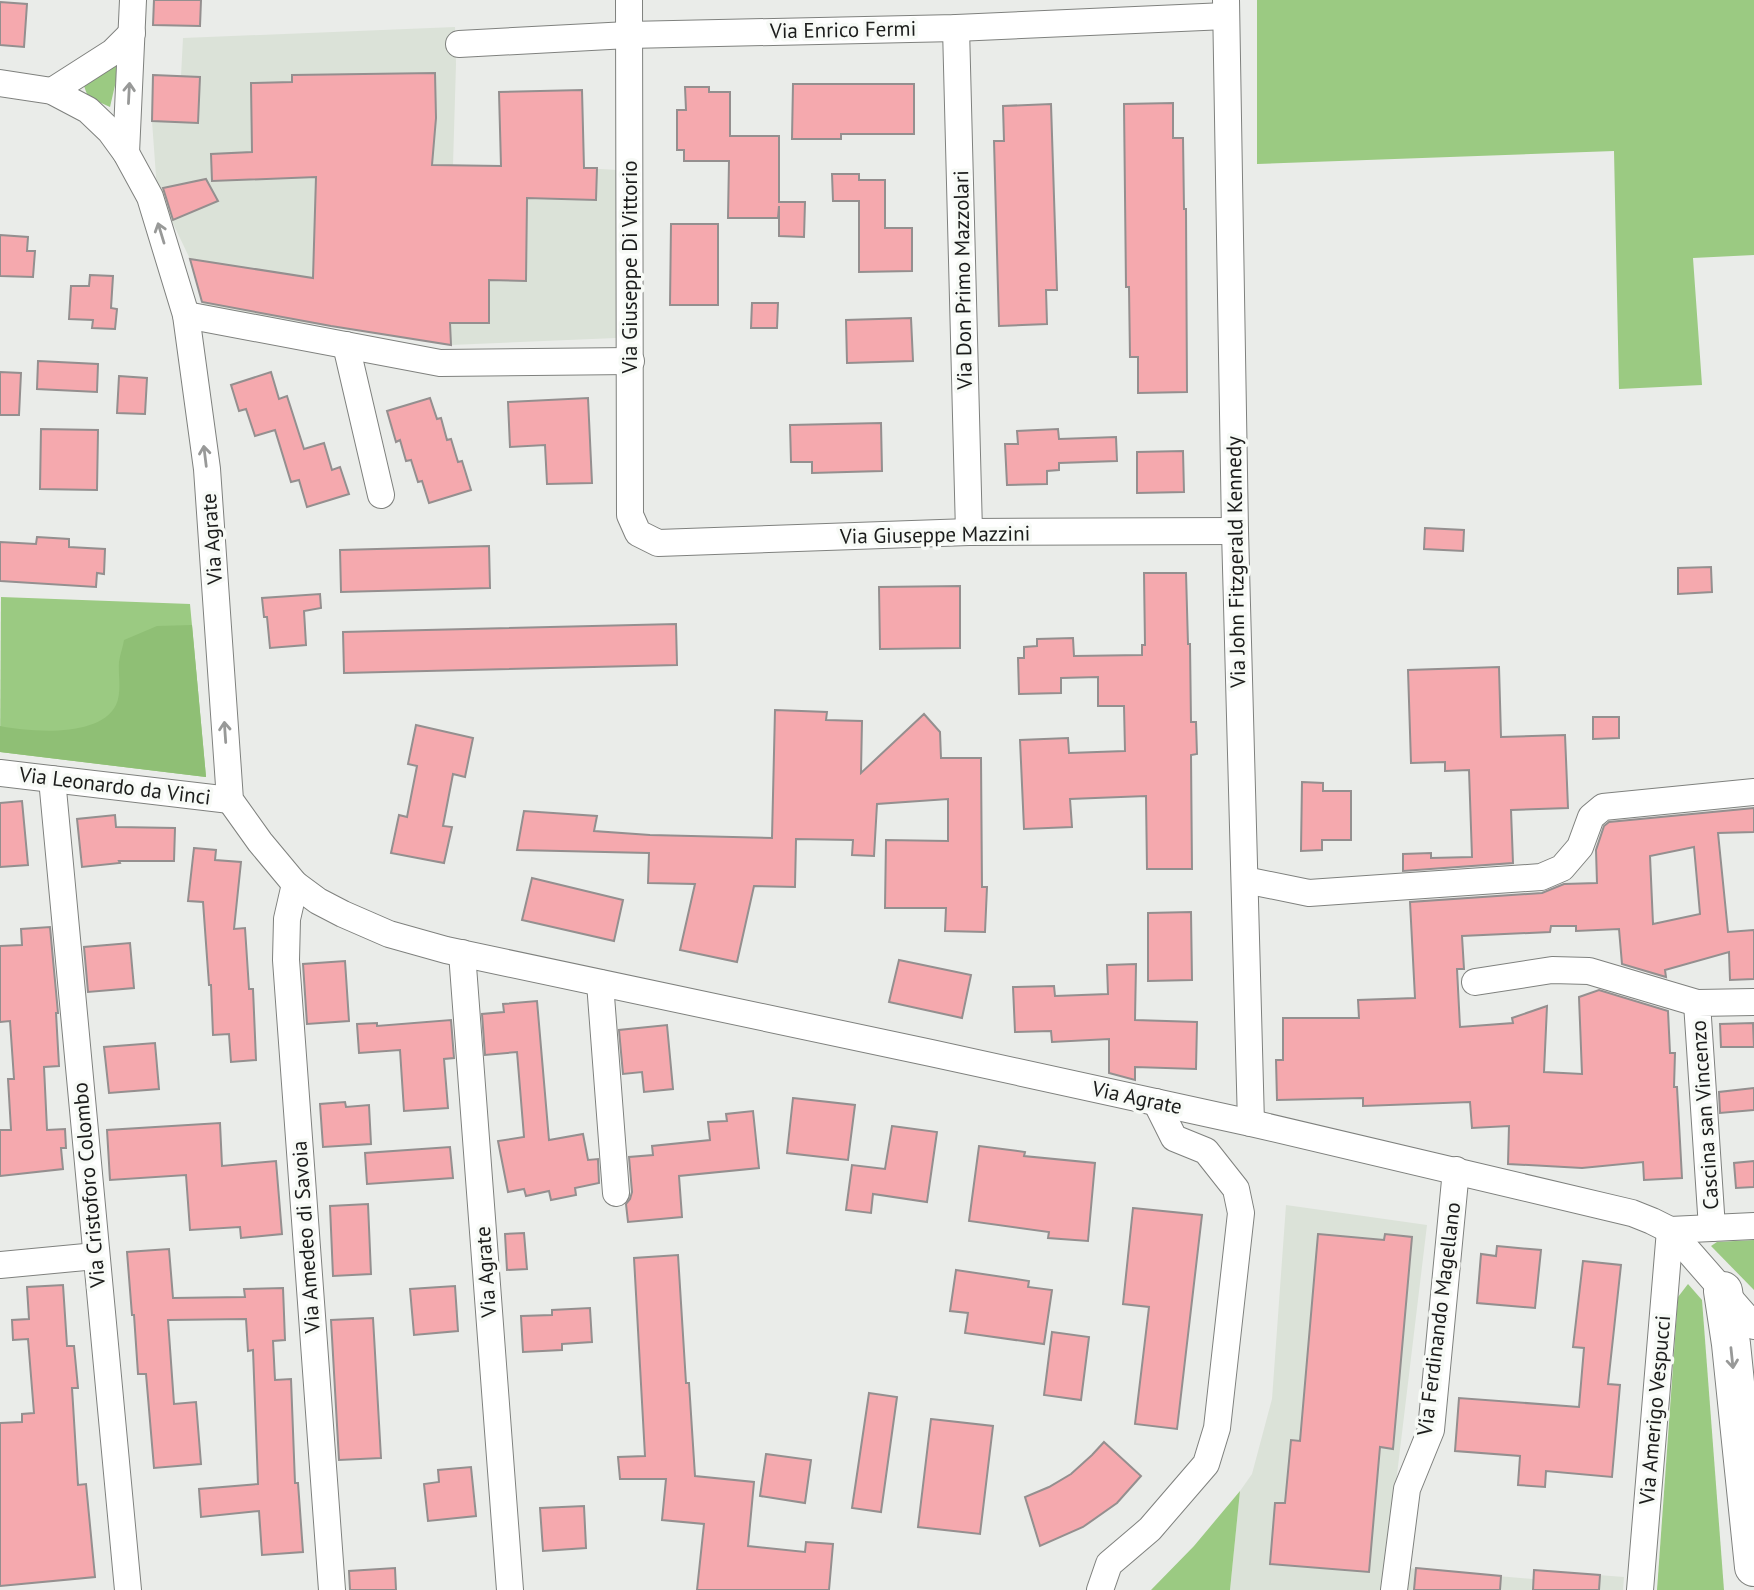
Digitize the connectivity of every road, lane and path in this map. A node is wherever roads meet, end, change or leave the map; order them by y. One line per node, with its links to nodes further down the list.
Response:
1 (133, 0): 5 (street)
2 (629, 0): 6 (street, Via Giuseppe Di Vittorio)
3 (1226, 8): 4 (street, Via Enrico Fermi); 15 (street, Via John Fitzgerald Kennedy)
4 (956, 28): 6 (street, Via Enrico Fermi); 16 (street, Via Don Primo Mazzolari)
5 (132, 33): 9 (street); 10 (street, one-way to 5)
6 (628, 35): 7 (street, Via Enrico Fermi); 13 (street, Via Giuseppe Di Vittorio)
7 (459, 44)
8 (0, 82): 9 (street, Via Agrate)
9 (52, 91): 10 (street, Via Agrate)
10 (126, 153): 11 (street, Via Agrate, one-way to 10)
11 (186, 316): 12 (street); 21 (street, Via Agrate, one-way to 11)
12 (346, 345): 13 (street); 14 (street)
13 (631, 361): 17 (street, Via Giuseppe Di Vittorio)
14 (381, 495)
15 (1235, 531): 16 (street, Via Giuseppe Mazzini); 22 (street, Via John Fitzgerald Kennedy)
16 (969, 532): 17 (street, Via Giuseppe Mazzini)
17 (638, 533)
18 (0, 773): 19 (street, Via Leonardo da Vinci)
19 (52, 779): 21 (street, Via Leonardo da Vinci); 36 (street, Via Cristoforo Colombo)
20 (1754, 792): 22 (street)
21 (230, 800): 23 (street, Via Agrate)
22 (1245, 880): 30 (street, Via John Fitzgerald Kennedy)
23 (295, 884): 24 (street, Via Agrate); 42 (street, Via Amedeo di Savoia)
24 (462, 953): 26 (street, Via Agrate); 43 (street, Via Agrate)
25 (1475, 982): 28 (street, Cascina san Vincenzo)
26 (600, 983): 29 (street, Via Agrate); 32 (street)
27 (1754, 1002): 28 (street, Cascina san Vincenzo)
28 (1697, 1003): 34 (street, Cascina san Vincenzo)
29 (1156, 1102): 30 (street, Via Agrate); 44 (street)
30 (1251, 1123): 31 (street, Via Agrate)
31 (1455, 1170): 35 (street, Via Agrate); 45 (street, Via Ferdinando Magellano)
32 (616, 1192)
33 (1754, 1226): 34 (street, Via Agrate)
34 (1713, 1228): 35 (street, Via Agrate)
35 (1670, 1230): 38 (street, Via Agrate); 46 (street, Via Amerigo Vespucci)
36 (96, 1256): 37 (street); 41 (street, Via Cristoforo Colombo)
37 (0, 1265)
38 (1723, 1291): 39 (street, Via Agrate); 40 (highway, one-way to 40)
39 (1754, 1326)
40 (1754, 1567)
41 (128, 1590)
42 (332, 1590)
43 (510, 1590)
44 (1100, 1590)
45 (1394, 1590)
46 (1640, 1590)

